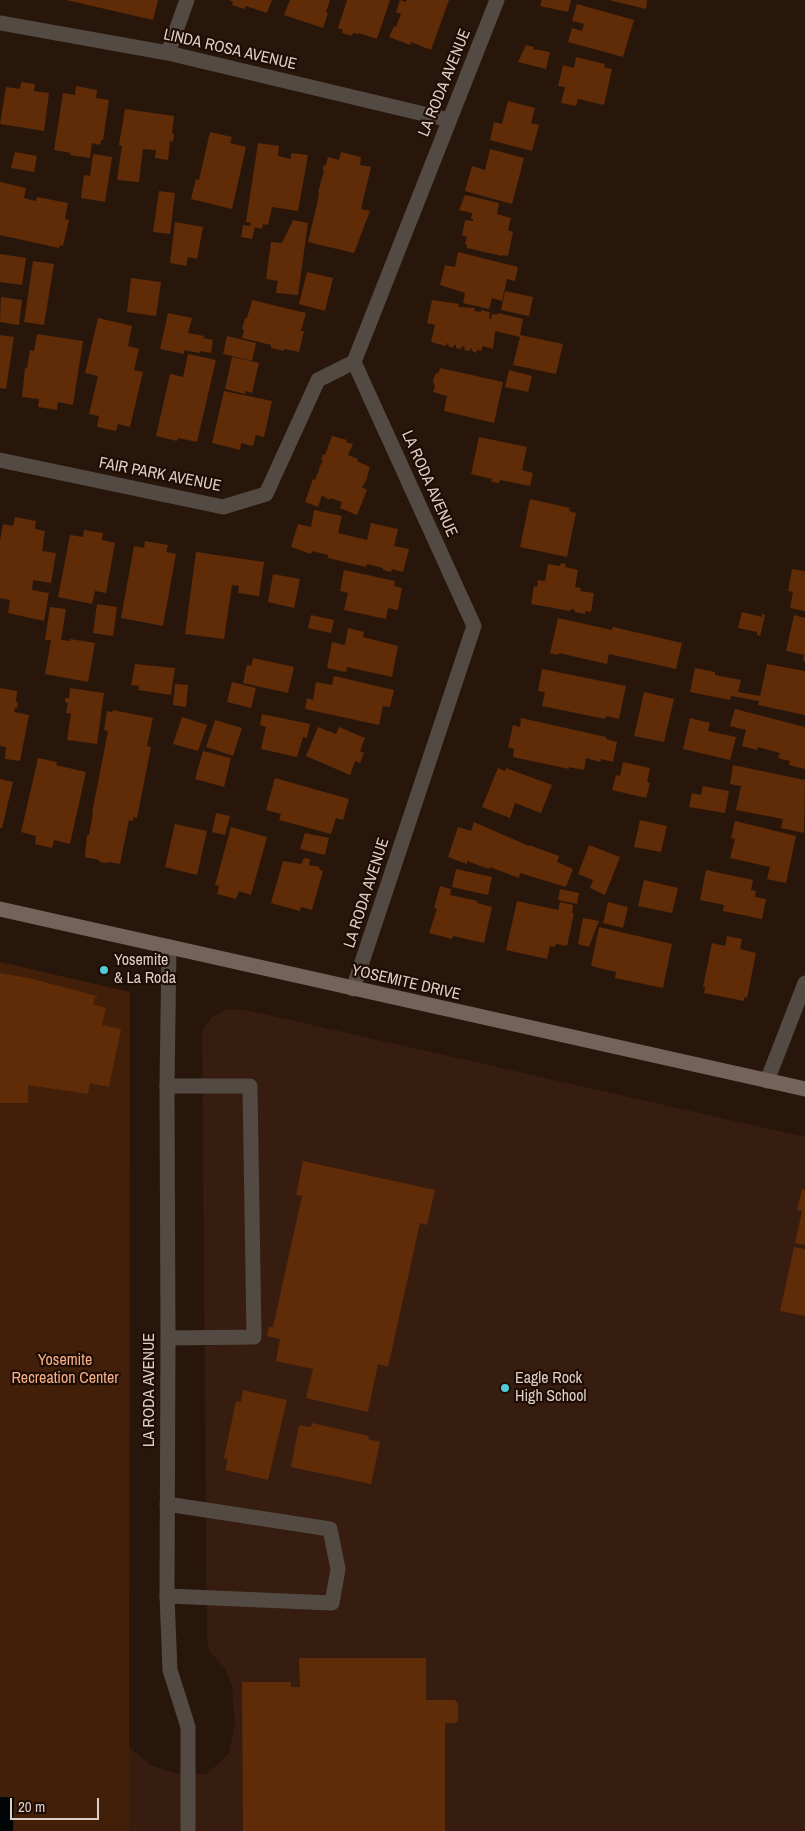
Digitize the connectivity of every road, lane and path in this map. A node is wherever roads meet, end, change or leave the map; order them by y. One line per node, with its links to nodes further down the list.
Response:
1 (187, 0): 4 (street)
2 (497, 0): 5 (street, LA RODA AVENUE)
3 (0, 23): 4 (street, LINDA ROSA AVENUE)
4 (168, 53): 5 (street, LINDA ROSA AVENUE)
5 (449, 120): 6 (street, LA RODA AVENUE)
6 (354, 362): 7 (street, FAIR PARK AVENUE); 11 (street, LA RODA AVENUE)
7 (0, 460)
8 (0, 909): 9 (street, YOSEMITE DRIVE)
9 (169, 947): 11 (street, YOSEMITE DRIVE); 13 (street, LA RODA AVENUE)
10 (805, 983): 12 (street)
11 (353, 989): 12 (street, YOSEMITE DRIVE)
12 (767, 1081): 14 (street, YOSEMITE DRIVE)
13 (167, 1086): 15 (street, LA RODA AVENUE); 15 (street)
14 (805, 1089)
15 (168, 1338): 16 (street, LA RODA AVENUE)
16 (167, 1504): 17 (street, LA RODA AVENUE); 17 (street)
17 (167, 1596): 18 (street, LA RODA AVENUE)
18 (188, 1831)

